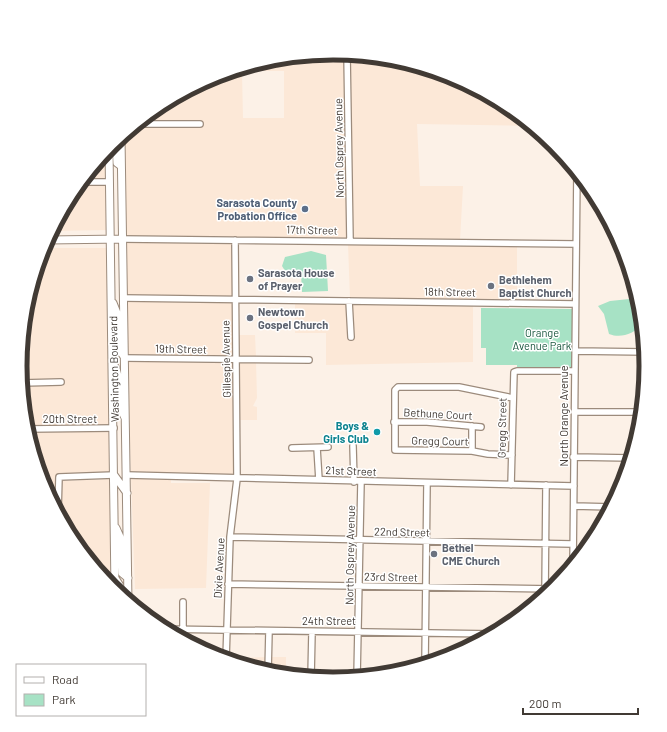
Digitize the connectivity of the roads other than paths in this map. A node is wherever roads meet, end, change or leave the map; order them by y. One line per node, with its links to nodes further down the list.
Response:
1 (347, 60): 15 (street, North Osprey Avenue)
2 (146, 124): 3 (street)
3 (200, 124)
4 (121, 145): 7 (main road, Washington Boulevard)
5 (116, 150): 7 (main road)
6 (109, 158): 10 (main road, Washington Boulevard)
7 (122, 166): 12 (main road, Washington Boulevard)
8 (577, 179): 16 (street, North Orange Avenue)
9 (88, 182): 10 (street)
10 (109, 182): 11 (main road, Washington Boulevard)
11 (110, 239): 12 (main road, 17th Street); 13 (main road, 17th Street); 19 (main road, Washington Boulevard)
12 (123, 239): 14 (street, 17th Street); 17 (main road, Washington Boulevard)
13 (54, 240)
14 (235, 240): 15 (street, 17th Street); 18 (street, Gillespie Avenue)
15 (350, 241): 16 (street, 17th Street)
16 (576, 244): 21 (street, North Orange Avenue)
17 (124, 298): 18 (street, 18th Street); 25 (main road, Washington Boulevard)
18 (235, 300): 20 (street, 18th Street); 26 (street, Gillespie Avenue)
19 (111, 301): 25 (main road); 28 (main road, Washington Boulevard)
20 (349, 301): 21 (street, 18th Street); 22 (street)
21 (575, 304): 23 (street, North Orange Avenue)
22 (351, 337)
23 (575, 351): 24 (street); 29 (street, North Orange Avenue)
24 (639, 352)
25 (125, 358): 26 (street, 19th Street); 35 (main road, Washington Boulevard)
26 (236, 360): 27 (street, 19th Street); 52 (street, Gillespie Avenue)
27 (309, 360)
28 (113, 362): 35 (main road); 39 (main road, Washington Boulevard)
29 (574, 372): 32 (street, Gregg Street); 33 (street, North Orange Avenue)
30 (61, 382): 31 (street)
31 (28, 383)
32 (513, 398): 36 (street); 46 (street, Gregg Street)
33 (574, 412): 34 (street); 47 (street, North Orange Avenue)
34 (636, 412)
35 (126, 420): 51 (main road, Washington Boulevard)
36 (394, 422): 37 (street, Bethune Court); 45 (street, Gregg Court)
37 (472, 426): 38 (street, Bethune Court); 45 (street)
38 (481, 427)
39 (114, 428): 40 (street, 20th Street); 49 (main road, Washington Boulevard)
40 (34, 429)
41 (353, 446): 54 (street)
42 (328, 447): 44 (street)
43 (292, 448): 44 (street)
44 (317, 448): 53 (street)
45 (472, 451): 46 (street, Gregg Court)
46 (512, 455): 57 (street, Gregg Street)
47 (574, 457): 48 (street); 59 (street, North Orange Avenue)
48 (626, 458)
49 (114, 463): 50 (main road, Washington Boulevard); 51 (main road)
50 (114, 475): 60 (main road); 61 (street); 64 (main road, Washington Boulevard)
51 (127, 475): 52 (street, 21st Street); 60 (main road, Washington Boulevard)
52 (237, 479): 53 (street, 21st Street); 65 (street, Dixie Avenue)
53 (319, 480): 54 (street, 21st Street)
54 (354, 482): 55 (street, 21st Street)
55 (361, 482): 56 (street, 21st Street); 66 (street, North Osprey Avenue)
56 (427, 483): 57 (street, 21st Street); 67 (street)
57 (511, 485): 58 (street, 21st Street)
58 (546, 485): 59 (street, 21st Street); 68 (street)
59 (574, 486): 62 (street, North Orange Avenue)
60 (127, 493): 74 (main road, Washington Boulevard)
61 (58, 501)
62 (574, 506): 63 (street); 69 (street, North Orange Avenue)
63 (605, 507)
64 (115, 526): 73 (main road, Washington Boulevard); 74 (main road)
65 (230, 538): 66 (street, 22nd Street); 75 (street, Dixie Avenue)
66 (360, 541): 67 (street, 22nd Street); 77 (street, North Osprey Avenue)
67 (426, 542): 68 (street, 22nd Street); 78 (street)
68 (546, 544): 69 (street, 22nd Street); 79 (street)
69 (573, 544): 70 (street, North Orange Avenue)
70 (573, 553): 71 (street); 72 (street, North Orange Avenue)
71 (577, 553)
72 (573, 558)
73 (115, 578): 76 (main road)
74 (128, 578): 81 (main road, Washington Boulevard)
75 (228, 584): 77 (street, 23rd Street); 85 (street, Dixie Avenue)
76 (120, 585)
77 (359, 586): 78 (street, 23rd Street); 87 (street, North Osprey Avenue)
78 (426, 588): 80 (street, 23rd Street); 90 (street)
79 (545, 588)
80 (544, 589)
81 (128, 593)
82 (183, 602): 84 (street)
83 (177, 629): 84 (street, 24th Street)
84 (183, 629): 85 (street, 24th Street); 89 (street)
85 (226, 630): 86 (street, 24th Street); 92 (street, Dixie Avenue)
86 (269, 631): 88 (street, 24th Street); 94 (street)
87 (358, 631): 88 (street, 24th Street); 90 (street, 24th Street); 96 (street, North Osprey Avenue)
88 (312, 632): 95 (street)
89 (183, 633)
90 (426, 633): 91 (street, 24th Street); 93 (street)
91 (482, 634)
92 (226, 653)
93 (425, 658)
94 (268, 666)
95 (311, 672)
96 (357, 672)

